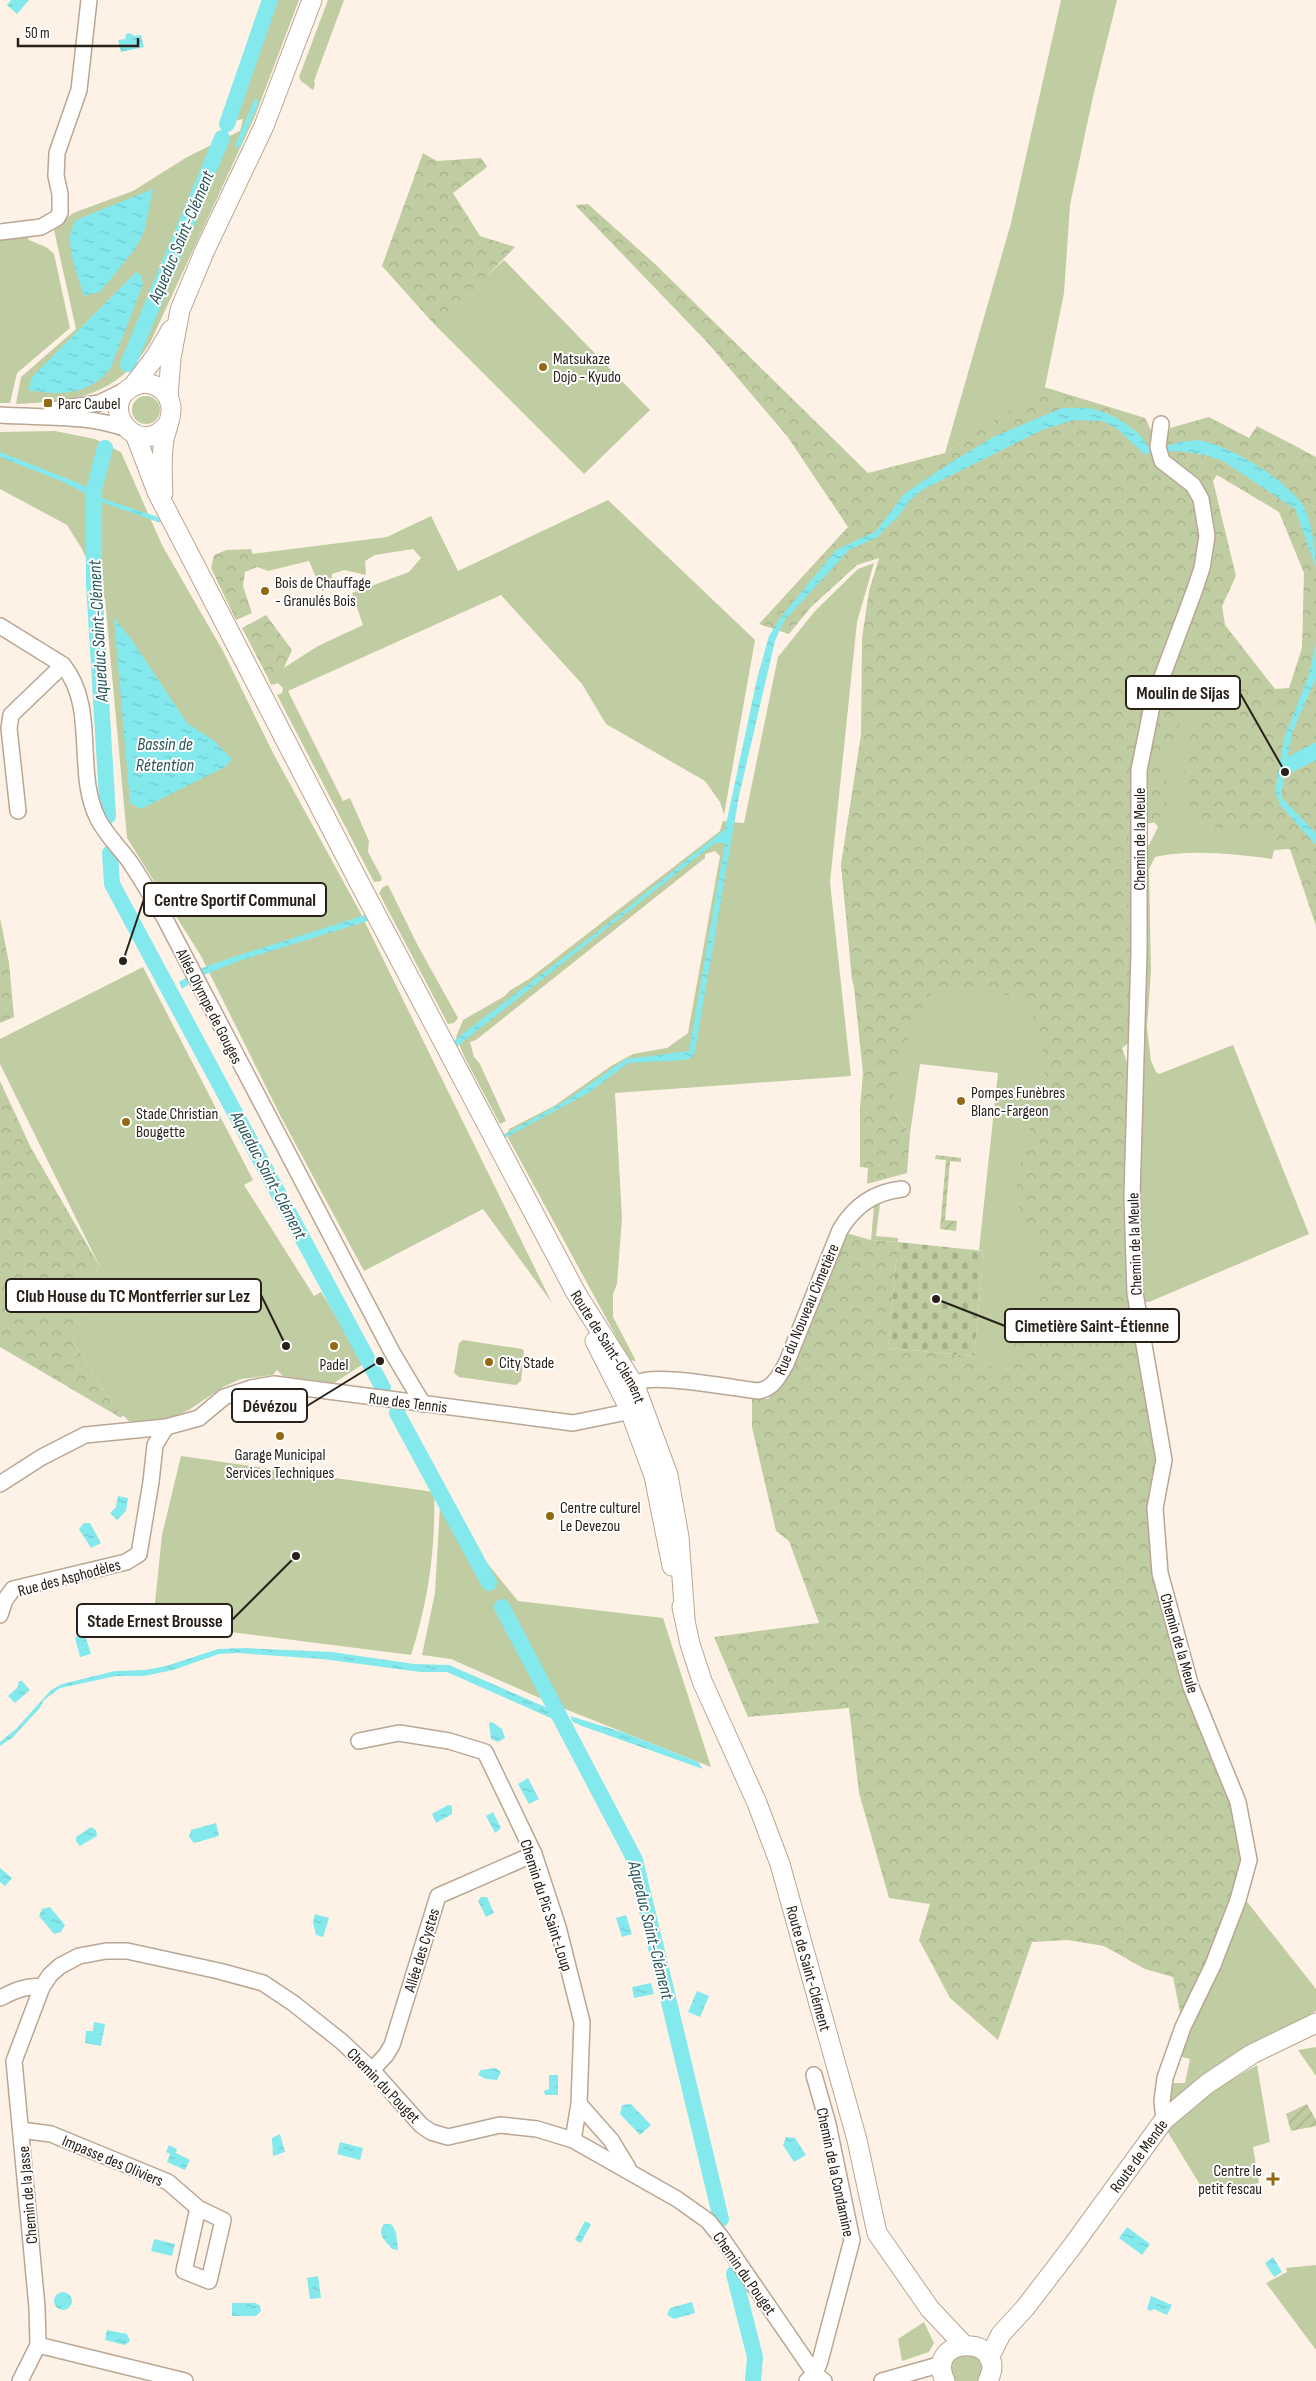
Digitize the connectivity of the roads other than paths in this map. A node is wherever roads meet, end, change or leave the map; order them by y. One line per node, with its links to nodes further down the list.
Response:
1 (89, 0): 3 (street)
2 (312, 0): 4 (street)
3 (0, 232)
4 (178, 318): 5 (street); 6 (street)
5 (130, 388): 6 (street); 7 (street); 10 (street)
6 (168, 397): 8 (street)
7 (5, 415): 10 (street)
8 (168, 424): 10 (street); 11 (street)
9 (1161, 424): 33 (street, Chemin de la Meule)
10 (131, 432): 11 (street)
11 (163, 504): 16 (street)
12 (0, 626): 13 (street)
13 (63, 665): 14 (street); 18 (street, Allée Olympe de Gouges)
14 (18, 811)
15 (902, 1189): 17 (street, Rue du Nouveau Cimetière)
16 (576, 1293): 17 (street, Route de Saint-Clément); 19 (street, Route de Saint-Clément)
17 (635, 1386): 19 (street); 23 (street, Route de Saint-Clément)
18 (423, 1404): 19 (street, Rue des Tennis); 20 (street, Rue des Tennis)
19 (629, 1408): 23 (street, Route de Saint-Clément)
20 (166, 1427): 21 (street, Rue des Tennis); 22 (street, Rue des Asphodèles)
21 (0, 1484)
22 (0, 1615)
23 (685, 1619): 38 (street, Route de Saint-Clément)
24 (359, 1741): 25 (street, Chemin du Pic Saint-Loup)
25 (534, 1854): 30 (street, Allée des Cystes); 32 (street, Chemin du Pic Saint-Loup)
26 (42, 1986): 27 (street); 28 (street, Chemin du Pouget); 30 (street, Chemin du Pouget)
27 (0, 1998)
28 (33, 2008): 34 (street, Chemin de la Jasse)
29 (1316, 2024): 33 (street, Route de Mende)
30 (372, 2070): 35 (street, Chemin du Pouget)
31 (814, 2075): 42 (street, Chemin de la Condamine)
32 (579, 2104): 35 (street, Chemin du Pic Saint-Loup); 36 (street)
33 (1164, 2120): 40 (street, Route de Mende)
34 (21, 2130): 37 (street, Impasse des Oliviers); 39 (street, Chemin de la Jasse)
35 (573, 2140): 36 (street, Chemin du Pouget)
36 (630, 2172): 42 (street, Chemin du Pouget)
37 (198, 2208)
38 (933, 2312): 40 (street, Route de Saint-Clément); 41 (street, Route de Saint-Clément)
39 (38, 2345): 43 (street, Chemin de la Jasse); 44 (street)
40 (984, 2364): 41 (street, Route de Mende)
41 (943, 2371): 45 (street)
42 (815, 2378)
43 (20, 2381)
44 (185, 2381)
45 (882, 2381)

